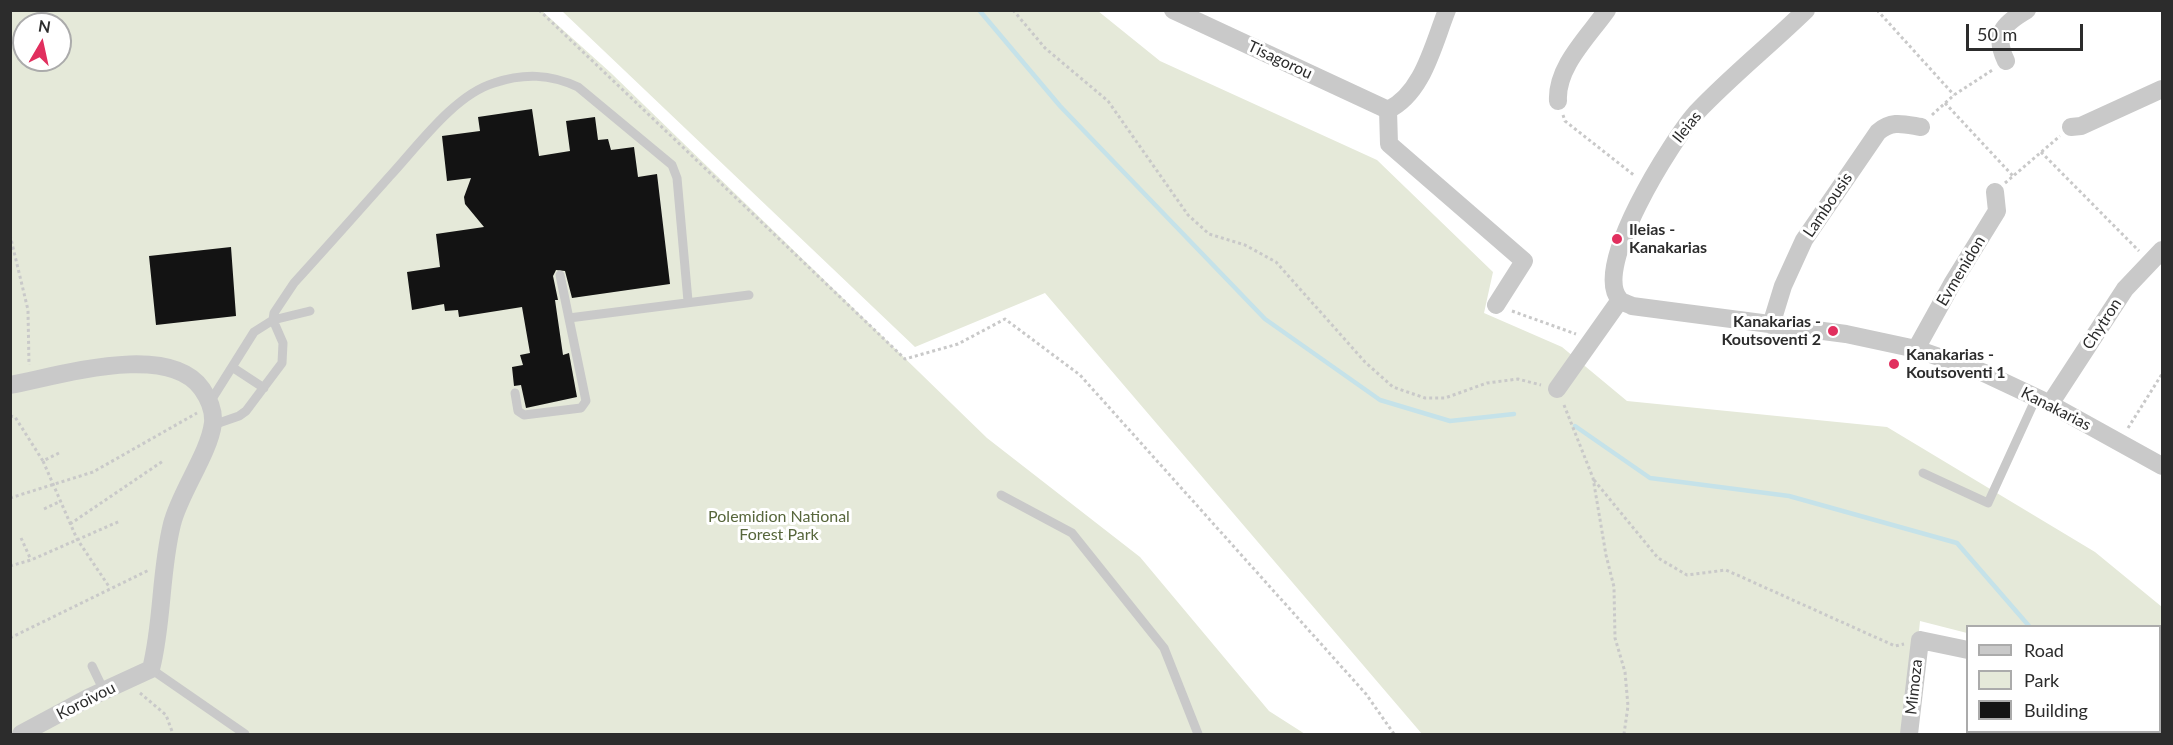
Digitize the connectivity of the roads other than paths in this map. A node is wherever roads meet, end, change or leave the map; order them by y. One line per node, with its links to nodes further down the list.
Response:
1 (1173, 10): 9 (street, Tisagorou)
2 (1447, 10): 9 (street)
3 (1607, 10): 8 (street)
4 (1806, 10): 16 (street, Ileias)
5 (2027, 10): 6 (street)
6 (2006, 61)
7 (2163, 89): 11 (street)
8 (1558, 101)
9 (1388, 110): 18 (street)
10 (1921, 127): 22 (street, Lambousis)
11 (2071, 127)
12 (1995, 192): 23 (street, Evmenidon)
13 (2157, 256): 29 (street, Chytron)
14 (560, 275): 20 (lane)
15 (749, 295): 17 (lane)
16 (1620, 300): 22 (street, Kanakarias); 27 (street)
17 (688, 301): 20 (lane); 21 (lane)
18 (1496, 305)
19 (310, 311): 21 (lane)
20 (569, 318): 28 (lane)
21 (273, 320): 24 (lane); 26 (lane)
22 (1771, 325): 23 (street, Kanakarias)
23 (1916, 349): 29 (street, Kanakarias)
24 (232, 367): 26 (lane); 30 (lane)
25 (10, 386): 30 (street)
26 (264, 388): 31 (lane)
27 (1557, 389)
28 (515, 393)
29 (2043, 401): 32 (street, Kanakarias); 33 (lane)
30 (210, 402): 31 (street)
31 (212, 426): 37 (street)
32 (2163, 466)
33 (1923, 473)
34 (1001, 495): 41 (lane)
35 (1966, 650): 42 (street, Mimoza)
36 (92, 666): 38 (lane)
37 (151, 669): 38 (street, Koroivou); 40 (lane)
38 (104, 691): 39 (street, Koroivou)
39 (21, 735)
40 (245, 735)
41 (1198, 735)
42 (1909, 735)

